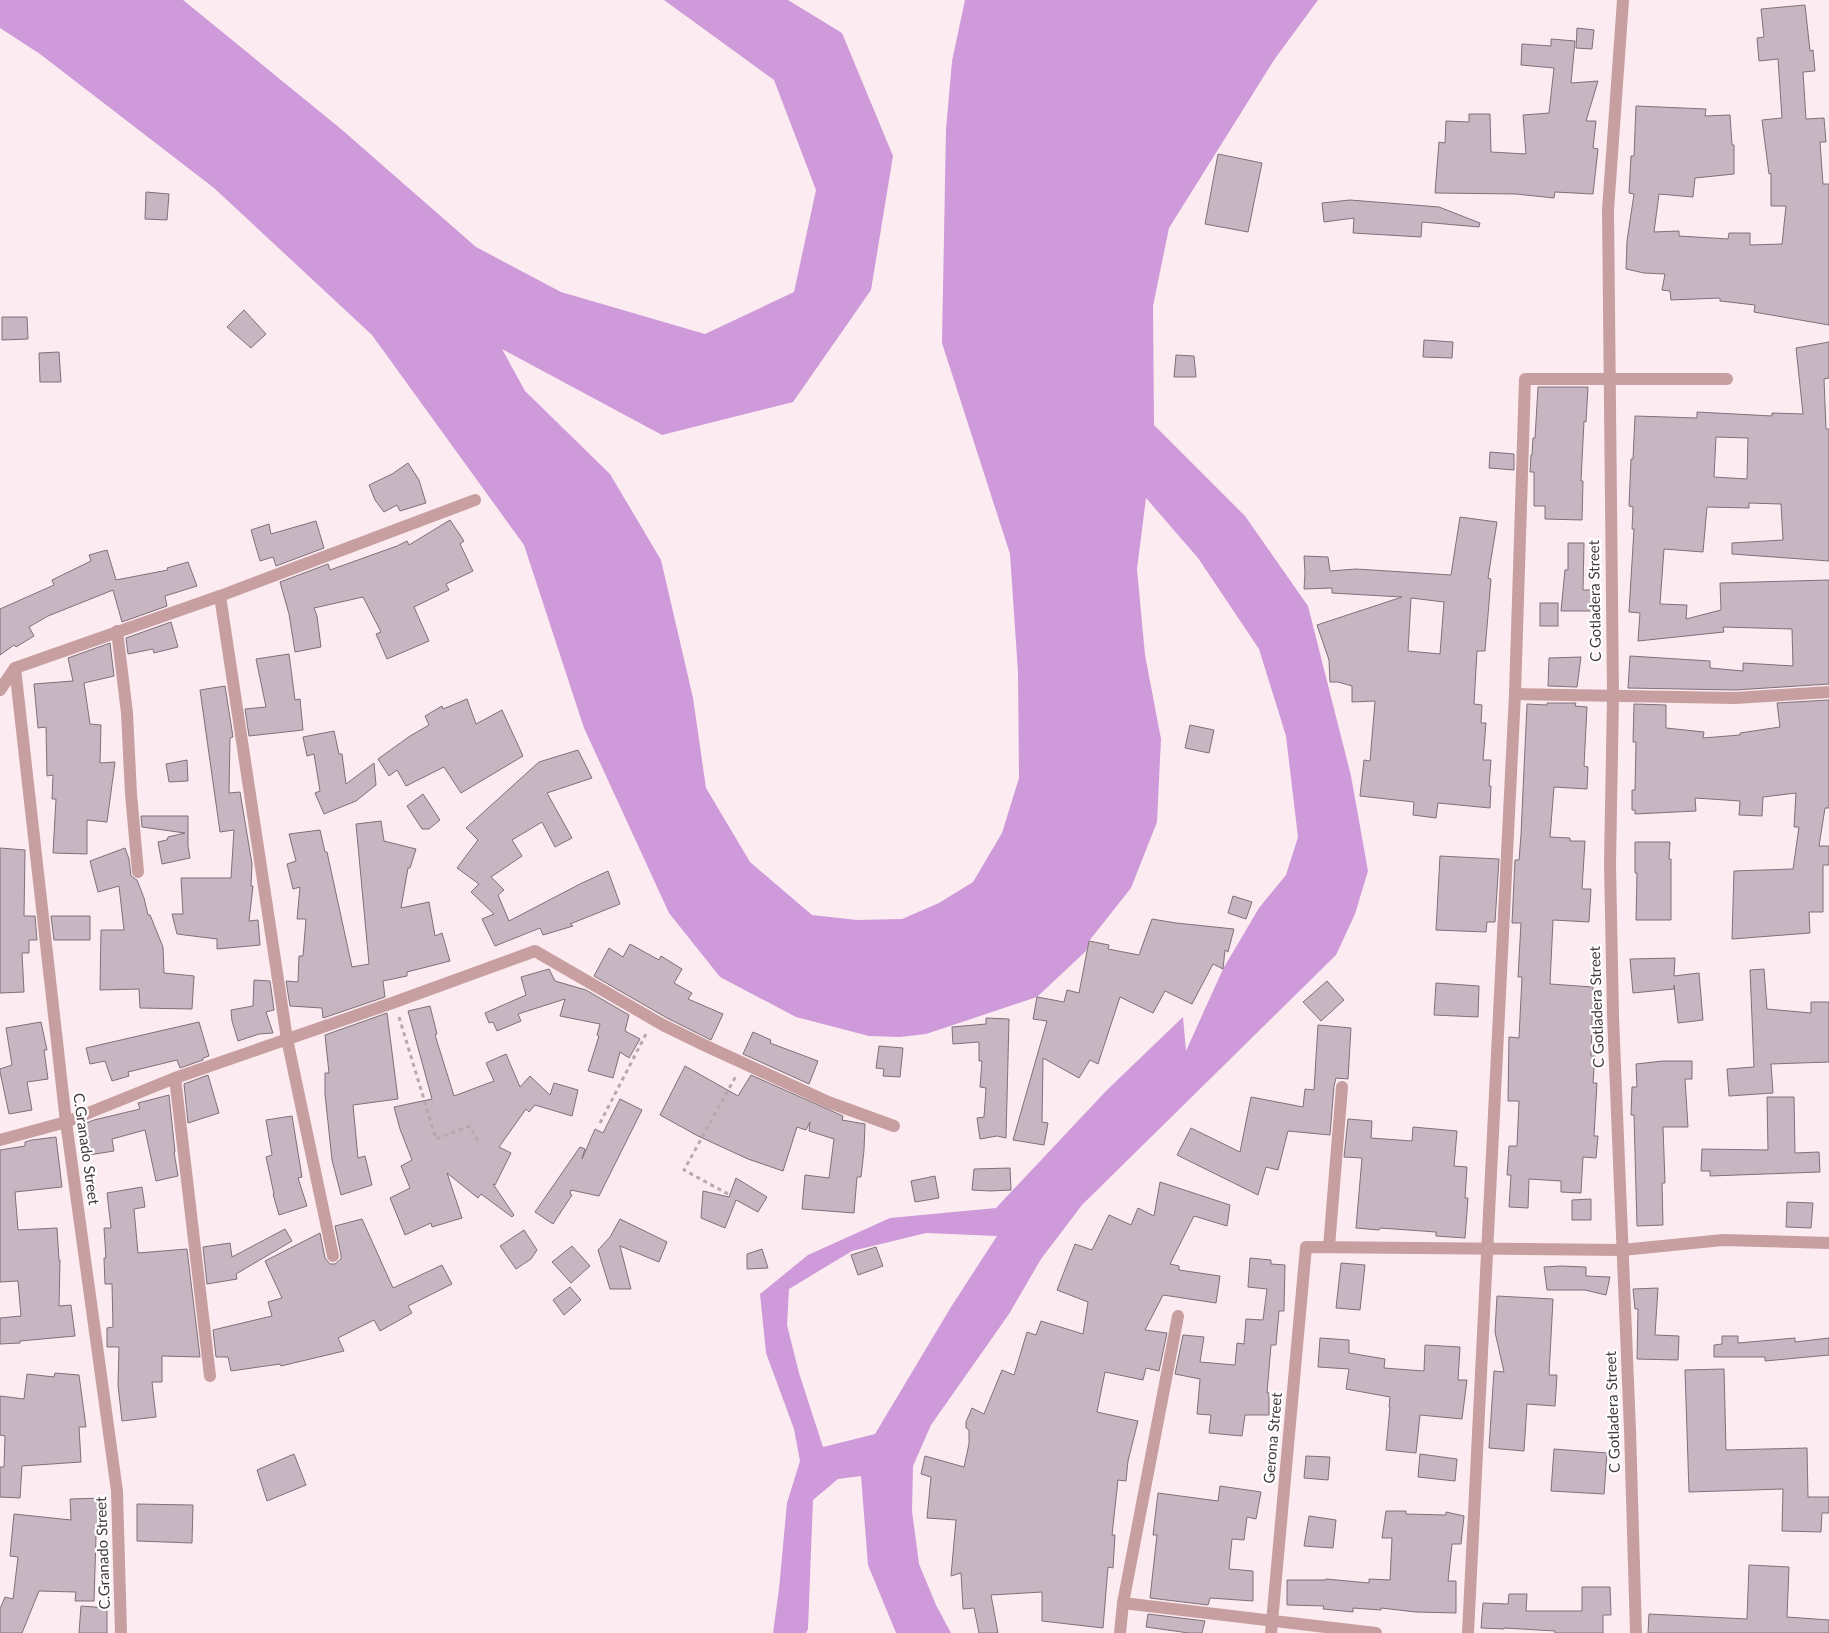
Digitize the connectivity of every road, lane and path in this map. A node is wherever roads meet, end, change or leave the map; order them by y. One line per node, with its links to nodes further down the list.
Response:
1 (1623, 0): 2 (street, C Gotladera Street)
2 (1609, 379): 3 (street); 10 (street); 11 (street, C Gotladera Street)
3 (1727, 379)
4 (475, 500): 5 (street)
5 (220, 596): 6 (street); 15 (street)
6 (117, 631): 7 (street); 12 (street)
7 (14, 668): 8 (street); 19 (street, C.Granado Street)
8 (0, 690)
9 (1829, 692): 11 (street)
10 (1515, 694): 11 (street); 27 (street)
11 (1612, 696): 28 (street, C Gotladera Street)
12 (138, 872)
13 (395, 1002): 14 (street); 15 (street); 23 (path)
14 (654, 1020): 16 (street); 20 (path)
15 (287, 1039): 17 (street); 29 (street)
16 (743, 1064): 21 (street); 24 (path)
17 (175, 1078): 19 (street); 31 (street)
18 (1342, 1088): 26 (street)
19 (66, 1122): 22 (street); 34 (street, C.Granado Street)
20 (600, 1123)
21 (894, 1126)
22 (0, 1140)
23 (479, 1143)
24 (728, 1194)
25 (1829, 1243): 28 (street)
26 (1329, 1247): 27 (street); 33 (street, Gerona Street)
27 (1488, 1249): 28 (street); 37 (street)
28 (1622, 1250): 38 (street, C Gotladera Street)
29 (333, 1256)
30 (1178, 1316): 32 (street)
31 (210, 1376)
32 (1123, 1603): 33 (street); 35 (street)
33 (1272, 1627): 36 (street)
34 (121, 1633)
35 (1120, 1633)
36 (1376, 1633)
37 (1468, 1633)
38 (1636, 1633)

